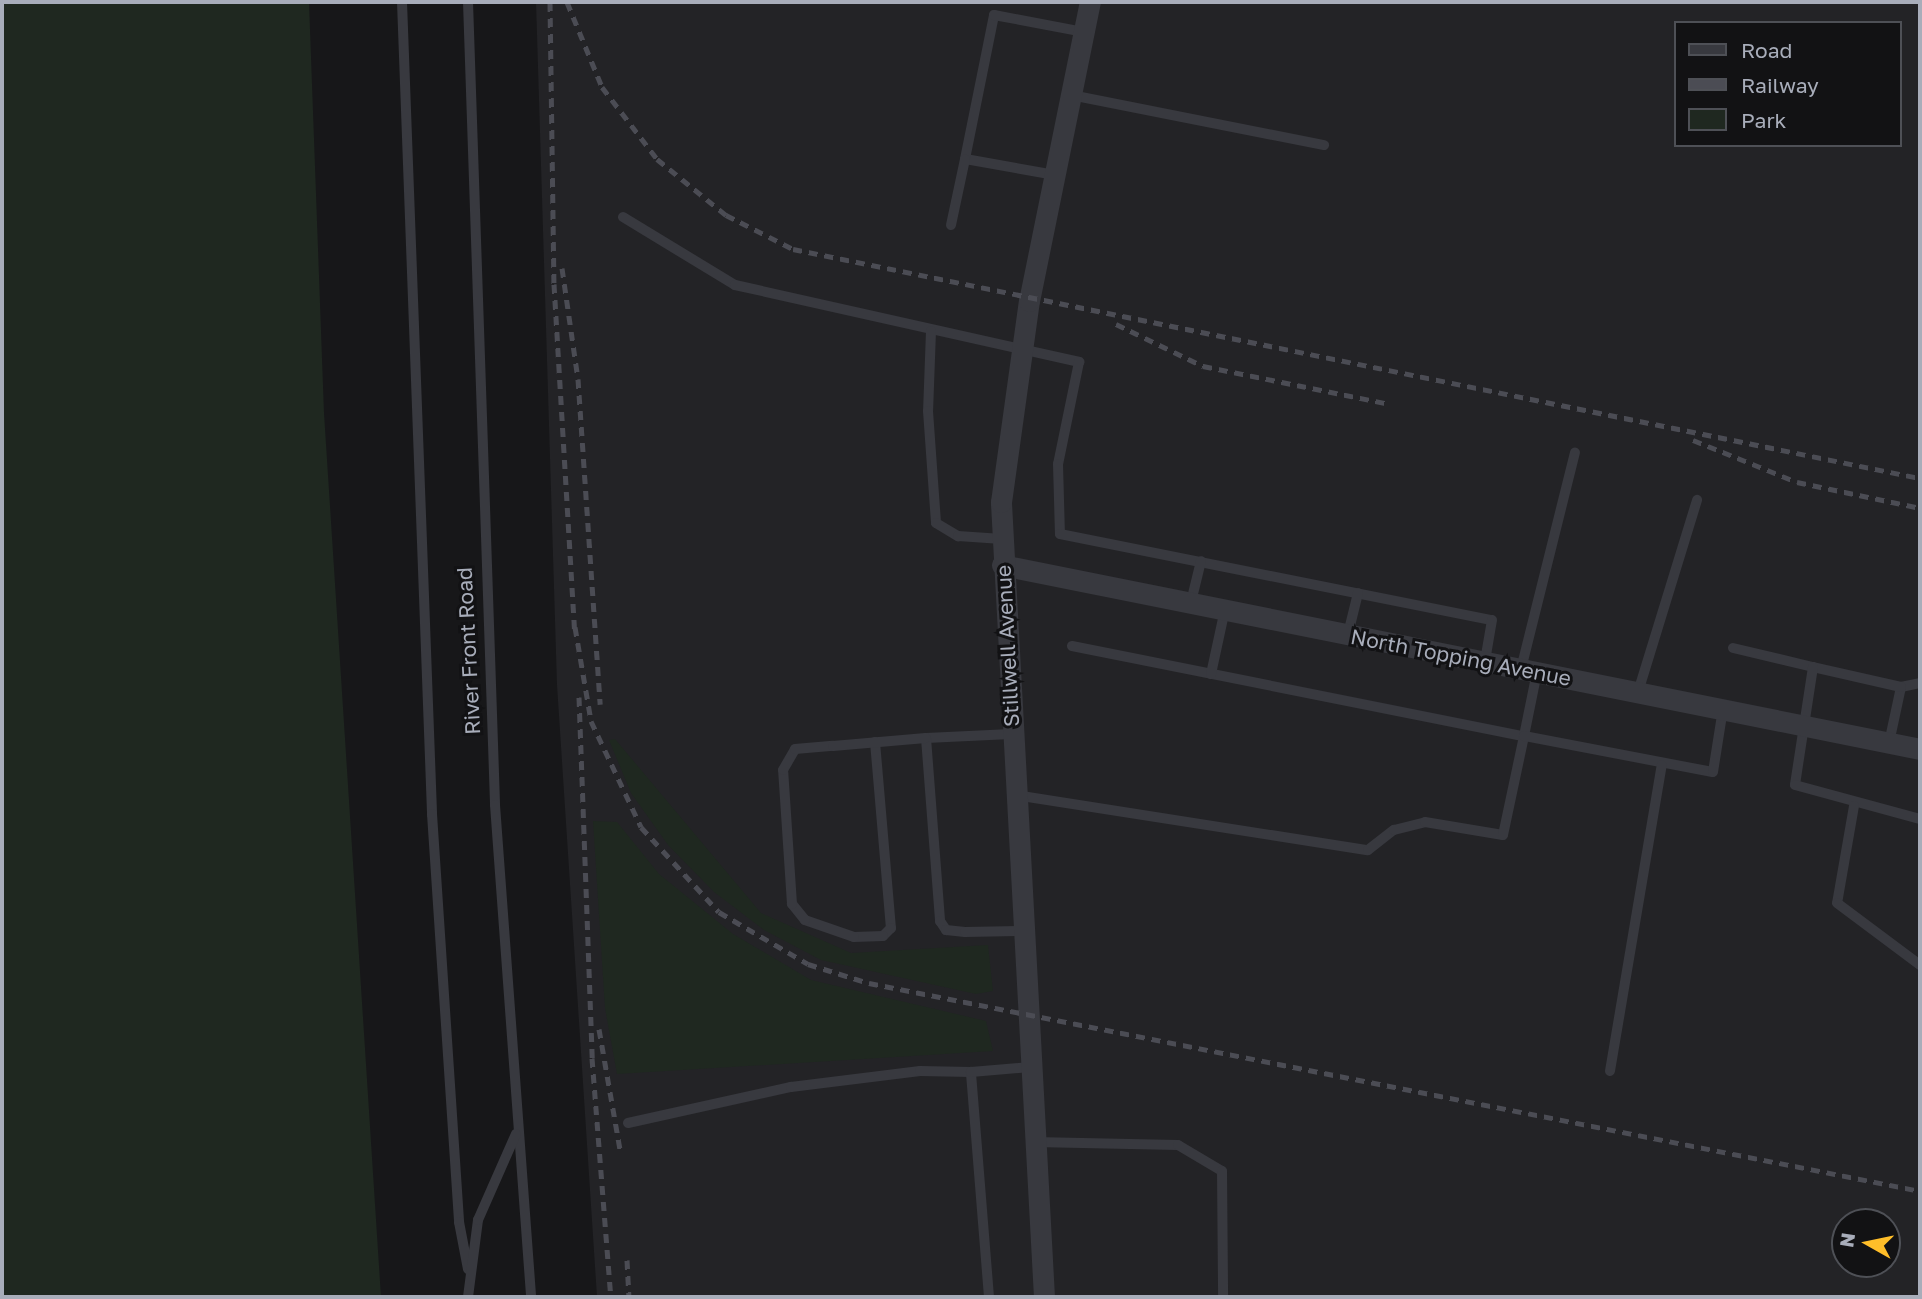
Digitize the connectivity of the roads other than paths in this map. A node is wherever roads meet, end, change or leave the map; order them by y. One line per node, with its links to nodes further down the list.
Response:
1 (402, 2): 53 (lane)
2 (468, 2): 51 (lane, River Front Road)
3 (996, 2): 5 (lane)
4 (1090, 2): 6 (street, Stillwell Avenue)
5 (994, 15): 6 (lane); 9 (lane)
6 (1084, 32): 7 (street, Stillwell Avenue)
7 (1071, 96): 8 (lane); 10 (street, Stillwell Avenue)
8 (1324, 145)
9 (965, 159): 10 (lane); 12 (lane)
10 (1055, 176): 14 (street, Stillwell Avenue)
11 (623, 217): 13 (lane)
12 (951, 225)
13 (931, 331): 14 (lane); 17 (lane)
14 (1021, 349): 17 (street, Stillwell Avenue); 18 (lane)
15 (1575, 453): 28 (lane)
16 (1697, 500): 32 (lane)
17 (1002, 539): 19 (street, Stillwell Avenue)
18 (1201, 561): 20 (lane); 21 (lane)
19 (1002, 565): 21 (street, North Topping Avenue); 35 (street, Stillwell Avenue)
20 (1358, 593): 23 (lane); 26 (lane)
21 (1191, 603): 22 (street, North Topping Avenue)
22 (1225, 609): 23 (street, North Topping Avenue); 29 (lane)
23 (1348, 634): 26 (street, North Topping Avenue)
24 (1072, 646): 29 (lane)
25 (1733, 648): 27 (lane)
26 (1485, 661): 28 (street, North Topping Avenue)
27 (1813, 667): 31 (lane); 34 (lane)
28 (1529, 670): 32 (street, North Topping Avenue); 36 (lane)
29 (1211, 674): 36 (lane)
30 (1920, 683): 31 (lane)
31 (1901, 687): 39 (lane)
32 (1638, 692): 33 (street, North Topping Avenue)
33 (1723, 709): 34 (street, North Topping Avenue); 41 (lane)
34 (1808, 726): 39 (street, North Topping Avenue); 43 (lane)
35 (1011, 734): 37 (lane); 42 (street, Stillwell Avenue)
36 (1524, 737): 41 (lane); 42 (lane)
37 (926, 738): 38 (lane); 45 (lane)
38 (875, 742): 38 (lane)
39 (1889, 743): 40 (street, North Topping Avenue)
40 (1920, 749)
41 (1662, 765): 48 (lane)
42 (1015, 794): 45 (street, Stillwell Avenue)
43 (1854, 806): 44 (lane); 46 (lane)
44 (1920, 818)
45 (1023, 930): 47 (street, Stillwell Avenue)
46 (1920, 965)
47 (1030, 1067): 49 (lane); 52 (street, Stillwell Avenue)
48 (1610, 1071)
49 (971, 1072): 50 (lane); 56 (lane)
50 (628, 1123)
51 (516, 1133): 53 (lane); 55 (lane, River Front Road)
52 (1034, 1142): 57 (street, Stillwell Avenue); 58 (lane)
53 (468, 1269): 54 (lane)
54 (468, 1297)
55 (531, 1297)
56 (989, 1297)
57 (1044, 1297)
58 (1223, 1297)

